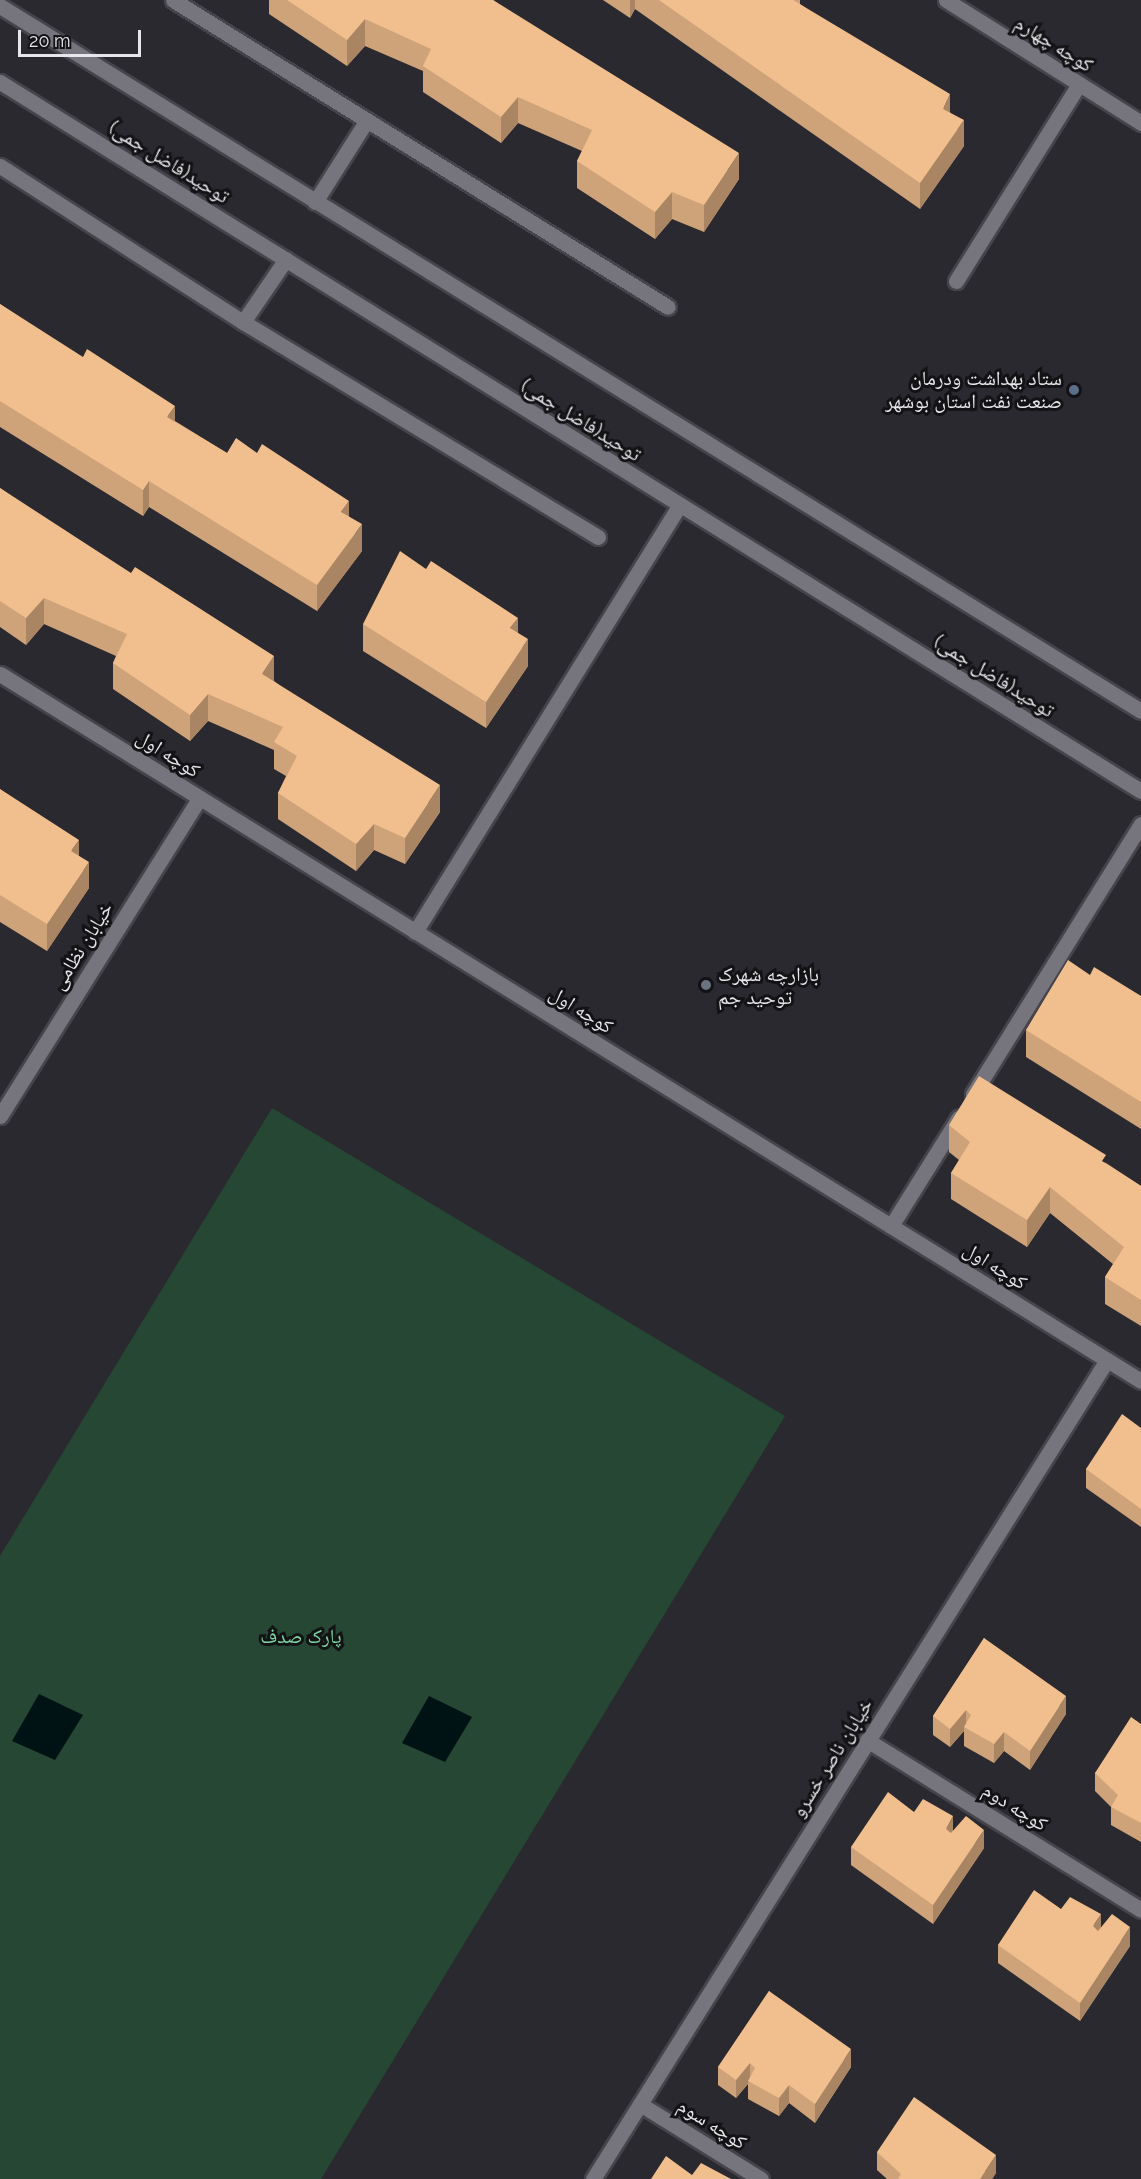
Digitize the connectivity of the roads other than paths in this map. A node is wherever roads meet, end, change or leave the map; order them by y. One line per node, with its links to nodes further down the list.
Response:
1 (173, 0): 6 (street)
2 (946, 0): 5 (street, کوچه چهارم)
3 (0, 6): 9 (street)
4 (0, 82): 10 (street, توحید(فاضل جمی))
5 (1079, 84): 7 (street, کوچه چهارم); 11 (street)
6 (367, 120): 9 (street); 12 (street)
7 (1141, 123)
8 (0, 166): 13 (street)
9 (315, 202): 17 (street)
10 (286, 259): 13 (street); 14 (street, توحید(فاضل جمی))
11 (956, 281)
12 (668, 307)
13 (243, 322): 15 (street)
14 (679, 506): 18 (street, توحید(فاضل جمی)); 21 (street)
15 (598, 537)
16 (0, 674): 19 (street, کوچه اول)
17 (1141, 711)
18 (1141, 791)
19 (200, 799): 21 (street, کوچه اول); 22 (street, خیابان نظامی)
20 (1141, 824): 23 (street)
21 (415, 932): 23 (street, کوچه اول)
22 (0, 1116)
23 (891, 1226): 24 (street, کوچه اول)
24 (1107, 1359): 25 (street, کوچه اول); 26 (street, خیابان ناصر خسرو)
25 (1141, 1381)
26 (867, 1740): 27 (street, کوچه دوم); 28 (street, خیابان ناصر خسرو)
27 (1141, 1910)
28 (640, 2104): 29 (street, خیابان ناصر خسرو); 30 (street, کوچه سوم)
29 (593, 2179)
30 (761, 2179)

